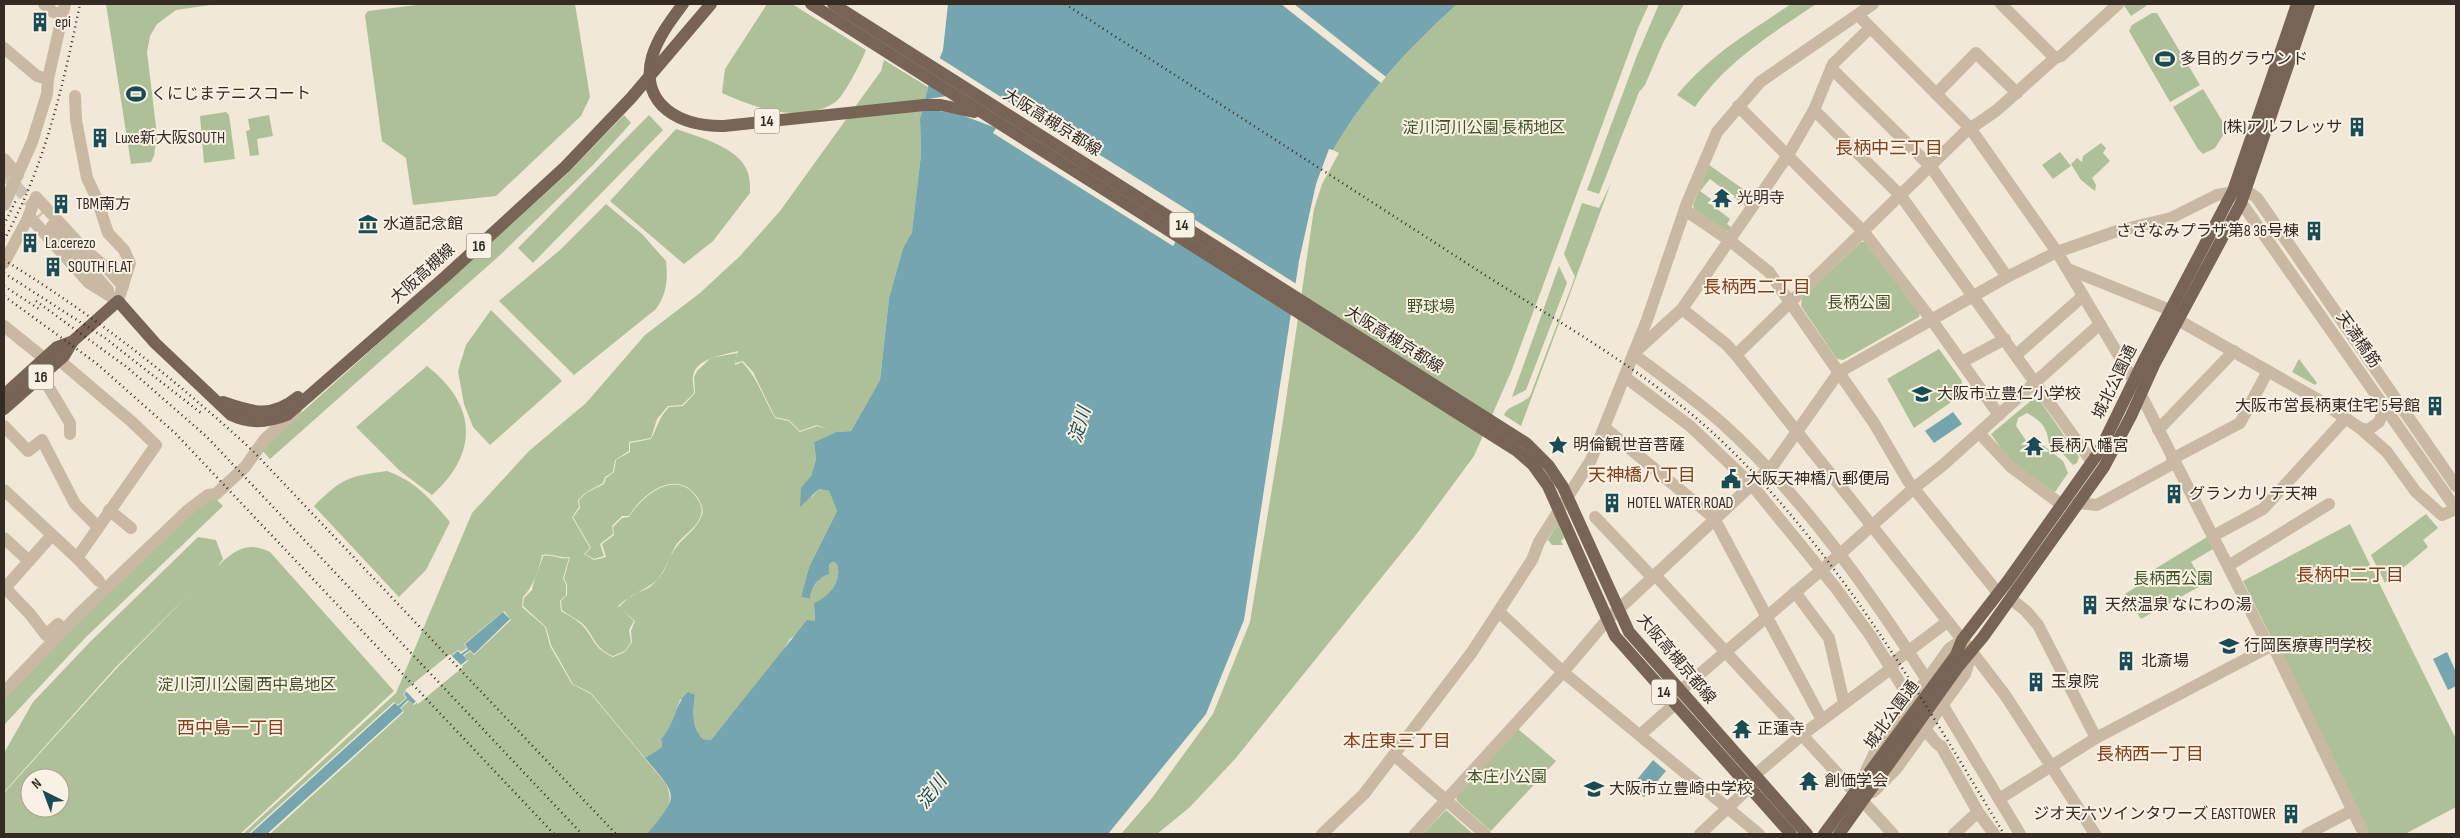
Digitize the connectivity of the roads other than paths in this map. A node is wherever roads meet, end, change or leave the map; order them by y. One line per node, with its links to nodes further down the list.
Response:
1 (44, 4): 12 (street)
2 (683, 4): 24 (main road, 大阪高槻京都線 / 14)
3 (700, 4): 72 (main road, 大阪高槻線 / 16)
4 (711, 4): 73 (main road, 大阪高槻線 / 16)
5 (811, 4): 24 (main road, 大阪高槻京都線 / 14)
6 (833, 4): 85 (main road, 大阪高槻京都線 / 14)
7 (1873, 4): 13 (street)
8 (2001, 4): 16 (street)
9 (2118, 4): 16 (street)
10 (2297, 4): 31 (main road, 城北公園通)
11 (2309, 4): 31 (main road, 城北公園通)
12 (64, 9): 18 (street)
13 (1858, 15): 14 (street); 22 (street)
14 (1870, 28): 17 (street); 20 (street)
15 (4, 48): 18 (street)
16 (2055, 58): 19 (street)
17 (1831, 68): 23 (street); 28 (street)
18 (48, 79): 29 (street)
19 (2017, 93): 20 (street); 25 (street)
20 (1936, 94): 25 (street)
21 (75, 96): 45 (street)
22 (1738, 106): 26 (street); 34 (street)
23 (1814, 110): 26 (street); 32 (street)
24 (988, 116): 85 (main road, 大阪高槻京都線 / 14)
25 (1970, 128): 28 (street); 41 (street)
26 (1788, 155): 39 (street); 40 (street)
27 (4, 159): 29 (street)
28 (1931, 167): 32 (street); 44 (street)
29 (18, 175): 30 (street)
30 (5, 181): 33 (street)
31 (2240, 195): 37 (main road, 城北公園通); 38 (street, 天満橋筋); 41 (street); 51 (main road, 城北公園通); 90 (street, 天満橋筋)
32 (1901, 196): 39 (street); 46 (street)
33 (4, 205)
34 (1685, 210): 40 (street); 58 (street)
35 (42, 215): 48 (street)
36 (29, 216): 42 (street); 45 (street); 48 (street)
37 (2230, 223): 38 (street); 51 (main road, 城北公園通)
38 (2256, 224): 74 (street, 天満橋筋)
39 (1864, 231): 49 (street); 52 (street)
40 (1729, 240): 49 (street); 50 (street)
41 (2057, 252): 43 (street); 44 (street)
42 (4, 263)
43 (2068, 269): 47 (street); 51 (street)
44 (2007, 277): 46 (street)
45 (123, 286): 48 (street)
46 (1974, 296): 52 (street); 55 (street)
47 (2083, 296): 53 (street); 60 (street)
48 (118, 301): 56 (main road, 16); 72 (main road, 大阪高槻線 / 16)
49 (1790, 302): 59 (street); 65 (street)
50 (1682, 309): 58 (street); 59 (street)
51 (2174, 315): 57 (street); 68 (main road, 城北公園通); 70 (main road, 城北公園通)
52 (1931, 319): 63 (street); 65 (street)
53 (2100, 324): 68 (street); 69 (street)
54 (4, 326): 61 (street)
55 (2005, 339): 60 (street); 63 (street)
56 (73, 341): 61 (main road, 16); 62 (main road, 16)
57 (2234, 351): 64 (street); 81 (street)
58 (1633, 354): 67 (street); 89 (street)
59 (1736, 355): 82 (street)
60 (2016, 355): 69 (street)
61 (45, 359): 71 (main road, 16)
62 (59, 360): 66 (main road, 16); 97 (street)
63 (1962, 362): 76 (street)
64 (2268, 371): 77 (street); 86 (street)
65 (1839, 372): 82 (street); 91 (street)
66 (42, 376): 75 (main road, 16); 84 (street)
67 (1624, 377): 79 (street); 89 (street)
68 (2134, 381): 70 (street); 87 (main road, 城北公園通)
69 (2035, 383): 76 (street); 87 (street)
70 (2140, 393): 81 (street); 93 (main road, 城北公園通)
71 (4, 395)
72 (216, 399): 73 (main road, 大阪高槻線 / 16)
73 (304, 402): 119 (street)
74 (2385, 408): 80 (street); 96 (street, 天満橋筋)
75 (4, 409)
76 (1999, 415): 83 (street)
77 (2346, 418): 80 (street); 104 (street)
78 (4, 426): 100 (street)
79 (1605, 428): 99 (street); 118 (street)
80 (2360, 428): 96 (street)
81 (2158, 430): 86 (street)
82 (1796, 431): 89 (street); 101 (street)
83 (1979, 433): 91 (street); 95 (street)
84 (70, 434)
85 (1527, 452): 88 (main road, 大阪高槻京都線 / 14)
86 (2173, 461): 93 (street); 104 (street)
87 (2092, 462): 95 (main road, 城北公園通)
88 (1546, 472): 117 (main road, 大阪高槻京都線 / 14); 121 (main road, 大阪高槻京都線 / 14)
89 (1760, 477): 99 (street); 106 (street); 110 (street)
90 (2456, 486)
91 (1914, 488): 101 (street); 115 (street)
92 (4, 490): 103 (street)
93 (2078, 503): 116 (main road, 城北公園通)
94 (2329, 504): 109 (street)
95 (2062, 505): 115 (main road, 城北公園通)
96 (2456, 509)
97 (109, 510): 100 (street); 102 (street)
98 (1595, 517): 111 (street)
99 (1714, 518): 111 (street); 120 (street)
100 (98, 527): 107 (street)
101 (1870, 527): 106 (street); 122 (street)
102 (131, 528)
103 (52, 535): 107 (street); 108 (street)
104 (2213, 536): 109 (street)
105 (4, 538): 108 (street)
106 (1840, 555): 110 (street); 125 (street)
107 (77, 558): 112 (street)
108 (28, 561): 113 (street)
109 (2228, 566): 124 (street)
110 (1821, 570): 114 (street); 128 (street)
111 (1654, 576): 117 (street); 126 (street)
112 (99, 581)
113 (4, 588): 119 (street)
114 (1795, 592): 120 (street); 136 (street)
115 (1998, 593): 123 (main road, 城北公園通)
116 (2011, 599): 127 (main road, 城北公園通); 143 (street)
117 (1617, 609): 121 (street); 133 (main road, 大阪高槻京都線 / 14)
118 (1499, 612): 129 (street); 144 (street)
119 (80, 613): 130 (street)
120 (1766, 617): 126 (street); 139 (street)
121 (1607, 620): 129 (street); 137 (main road, 大阪高槻京都線 / 14)
122 (1947, 622): 123 (street); 125 (street)
123 (1962, 640): 127 (street); 131 (street); 148 (main road, 城北公園通)
124 (2269, 647): 143 (street); 153 (street)
125 (1909, 651): 128 (street); 131 (street)
126 (1726, 652): 133 (street); 142 (street)
127 (1972, 652): 138 (street); 145 (street); 149 (main road, 城北公園通)
128 (1892, 668): 135 (street); 136 (street)
129 (1563, 672): 141 (street); 151 (street)
130 (20, 675): 132 (street); 134 (street)
131 (1927, 680): 135 (street)
132 (4, 683)
133 (1680, 691): 146 (main road, 大阪高槻京都線 / 14)
134 (4, 692)
135 (1912, 702): 148 (street)
136 (1844, 703): 139 (street)
137 (1675, 704): 141 (street); 147 (main road, 大阪高槻京都線 / 14)
138 (1942, 704): 140 (street); 150 (street)
139 (1822, 720): 142 (street)
140 (1924, 729): 149 (street); 154 (street)
141 (1640, 735): 152 (street)
142 (1802, 735): 146 (street); 148 (street)
143 (2096, 738): 145 (street)
144 (1395, 756): 151 (street); 155 (street)
145 (2050, 766): 150 (street); 168 (street)
146 (1755, 775): 161 (main road, 大阪高槻京都線 / 14)
147 (1749, 788): 152 (street); 160 (main road, 大阪高槻京都線 / 14)
148 (1856, 788): 149 (street); 162 (main road, 城北公園通)
149 (1866, 798): 163 (main road, 城北公園通); 164 (street)
150 (1999, 799): 167 (street)
151 (1446, 800): 156 (street); 157 (street)
152 (1727, 808): 158 (street); 159 (street)
153 (2353, 810): 169 (street); 170 (street)
154 (1978, 812): 165 (street); 166 (street)
155 (1322, 834)
156 (1415, 834)
157 (1485, 834)
158 (1700, 834)
159 (1759, 834)
160 (1791, 834)
161 (1808, 834)
162 (1824, 834)
163 (1840, 834)
164 (1893, 834)
165 (1954, 834)
166 (1994, 834)
167 (2020, 834)
168 (2095, 834)
169 (2307, 834)
170 (2364, 834)

